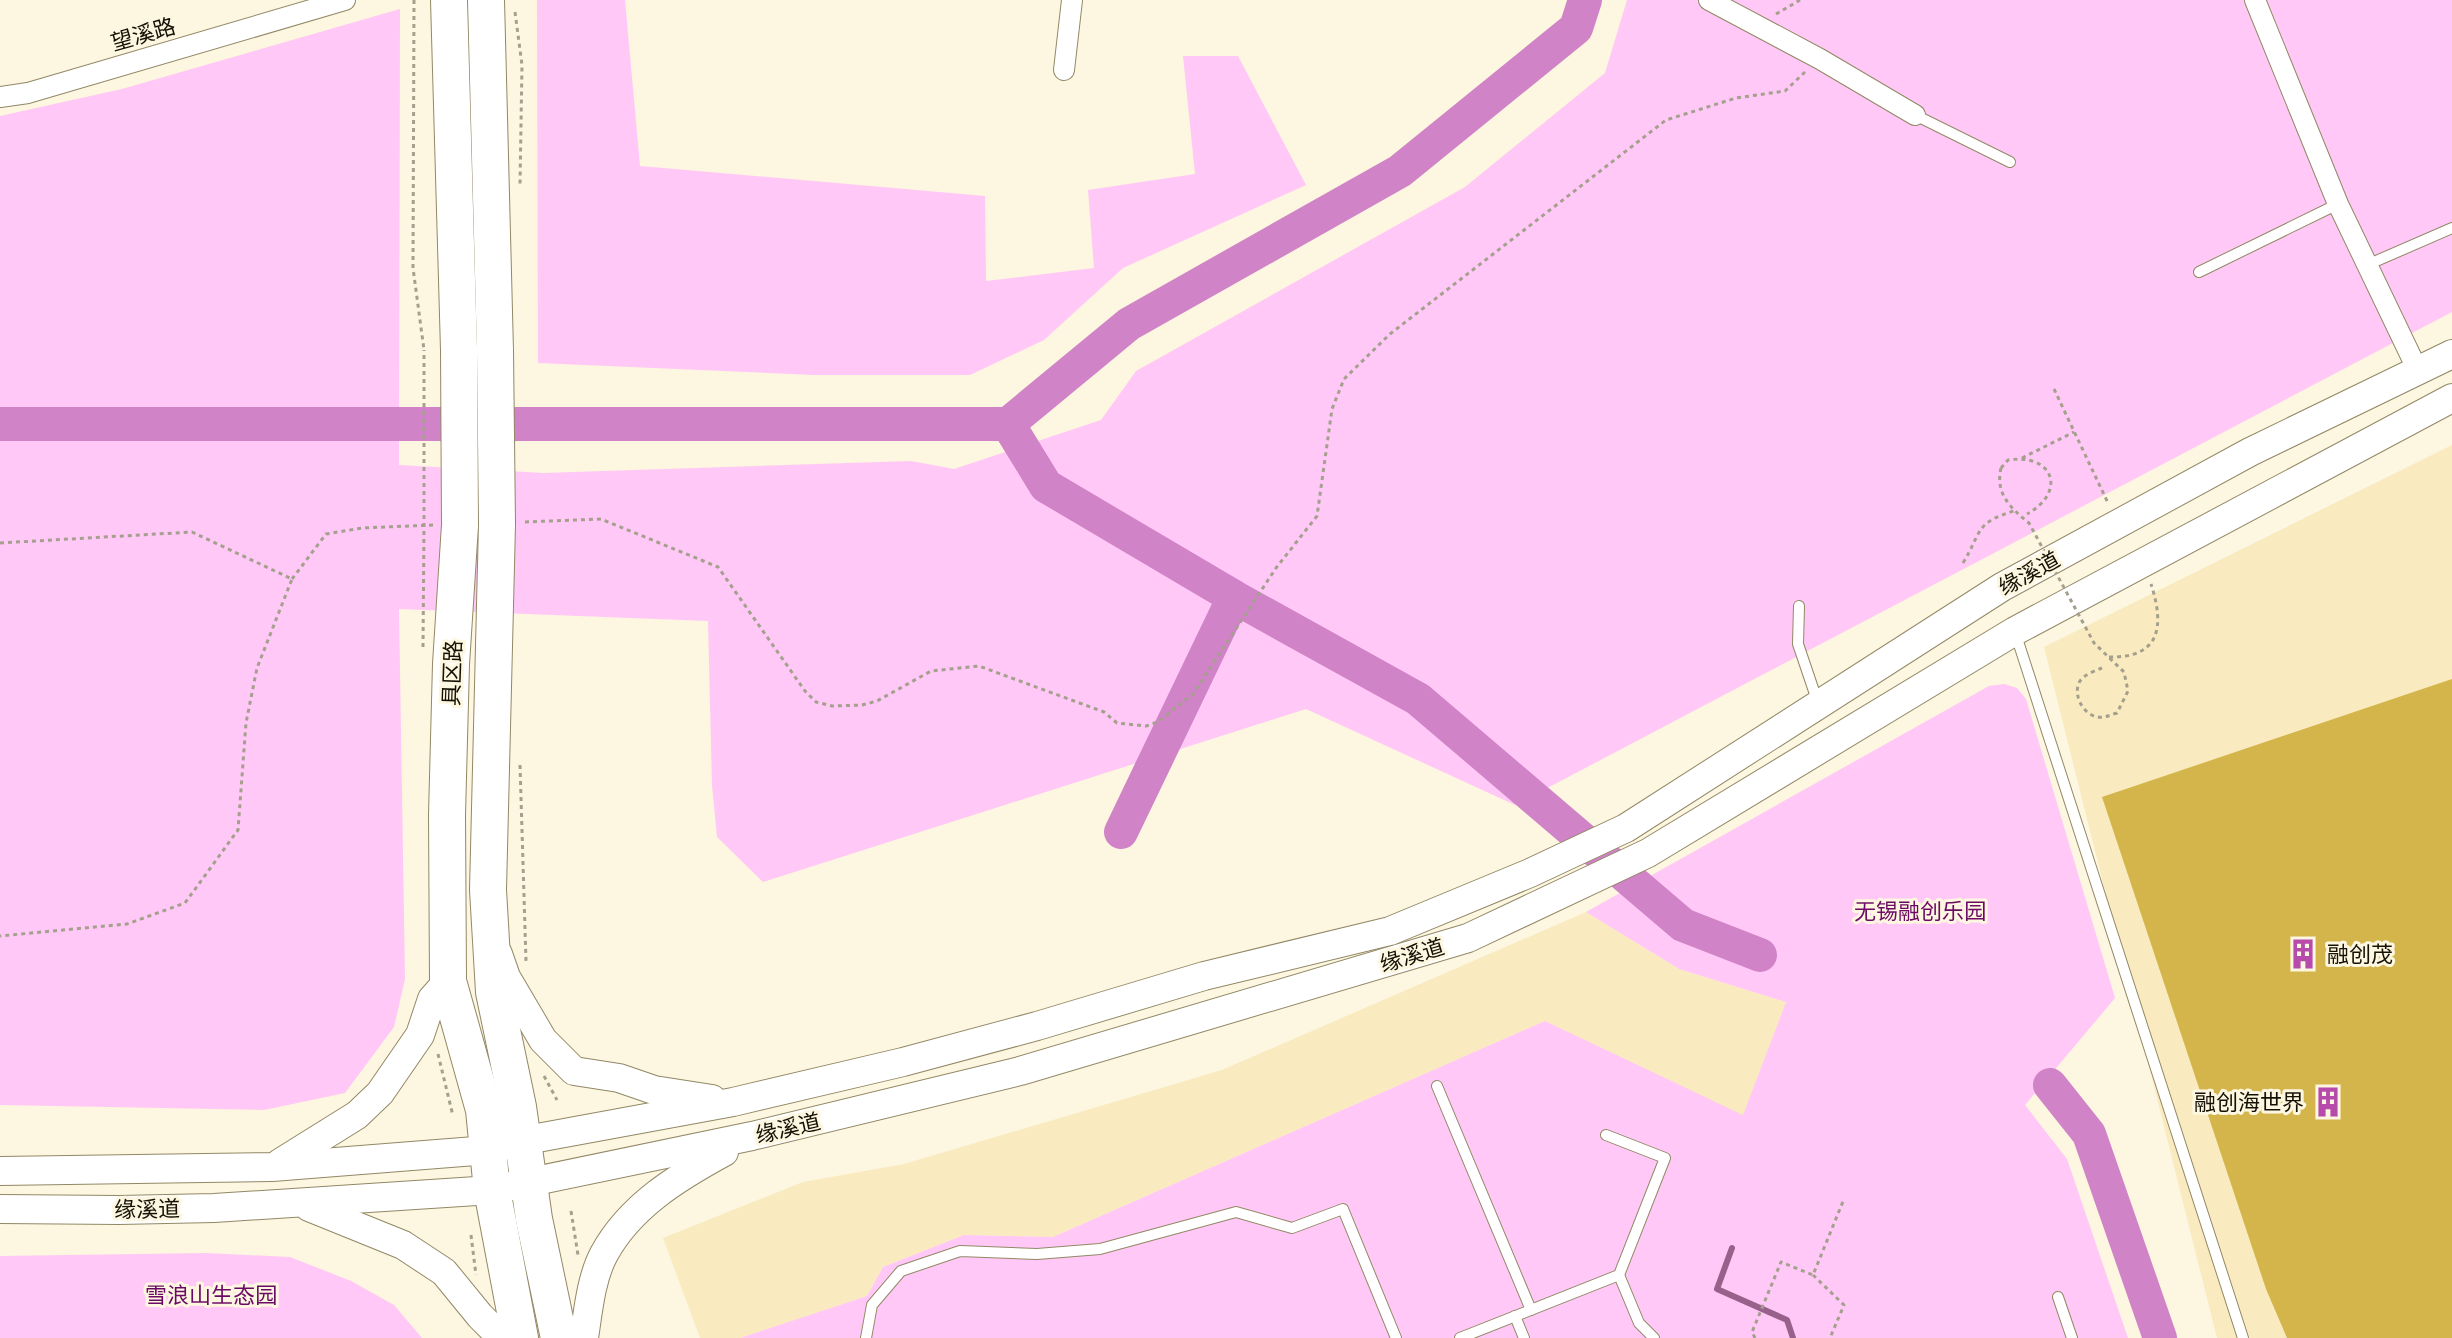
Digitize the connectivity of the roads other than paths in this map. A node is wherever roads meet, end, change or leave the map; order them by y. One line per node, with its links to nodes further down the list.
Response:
1 (345, 0): 8 (street, 望溪路)
2 (449, 0): 22 (highway, 具区路, bridge)
3 (486, 0): 21 (highway, 具区路, bridge)
4 (1072, 0): 7 (street)
5 (1709, 0): 9 (street)
6 (2257, 1): 11 (street)
7 (1064, 70)
8 (0, 97)
9 (1915, 115): 10 (lane)
10 (2010, 162)
11 (2338, 204): 13 (street); 14 (lane)
12 (2452, 228): 13 (lane)
13 (2367, 265): 16 (street)
14 (2199, 272)
15 (2452, 354): 16 (main road, 缘溪道)
16 (2418, 371): 20 (main road, 缘溪道)
17 (2452, 398): 19 (main road, 缘溪道)
18 (1799, 606): 20 (lane)
19 (2015, 631): 26 (main road, 缘溪道); 48 (lane)
20 (1818, 705): 24 (main road, 缘溪道)
21 (491, 934): 24 (main road); 27 (highway, 具区路)
22 (448, 981): 27 (highway, 具区路); 28 (main road)
23 (1437, 1086): 36 (lane)
24 (733, 1102): 27 (main road, 缘溪道)
25 (1606, 1135): 34 (lane)
26 (752, 1136): 30 (main road, 缘溪道); 41 (main road)
27 (504, 1146): 28 (main road, 缘溪道); 30 (highway, 具区路); 31 (highway, 具区路)
28 (272, 1167): 29 (main road, 缘溪道)
29 (0, 1171)
30 (529, 1183): 31 (main road, 缘溪道); 40 (highway, 具区路)
31 (492, 1190): 32 (main road, 缘溪道); 39 (highway, 具区路)
32 (301, 1203): 33 (main road, 缘溪道); 38 (main road)
33 (0, 1209)
34 (1619, 1275): 36 (lane); 46 (lane)
35 (2058, 1297): 47 (lane)
36 (1531, 1310): 37 (lane)
37 (1515, 1316): 44 (lane); 45 (lane)
38 (502, 1338)
39 (520, 1338)
40 (559, 1338)
41 (584, 1338)
42 (866, 1338): 43 (lane)
43 (1396, 1338)
44 (1460, 1338)
45 (1524, 1338)
46 (1654, 1338)
47 (2072, 1338)
48 (2243, 1338)

